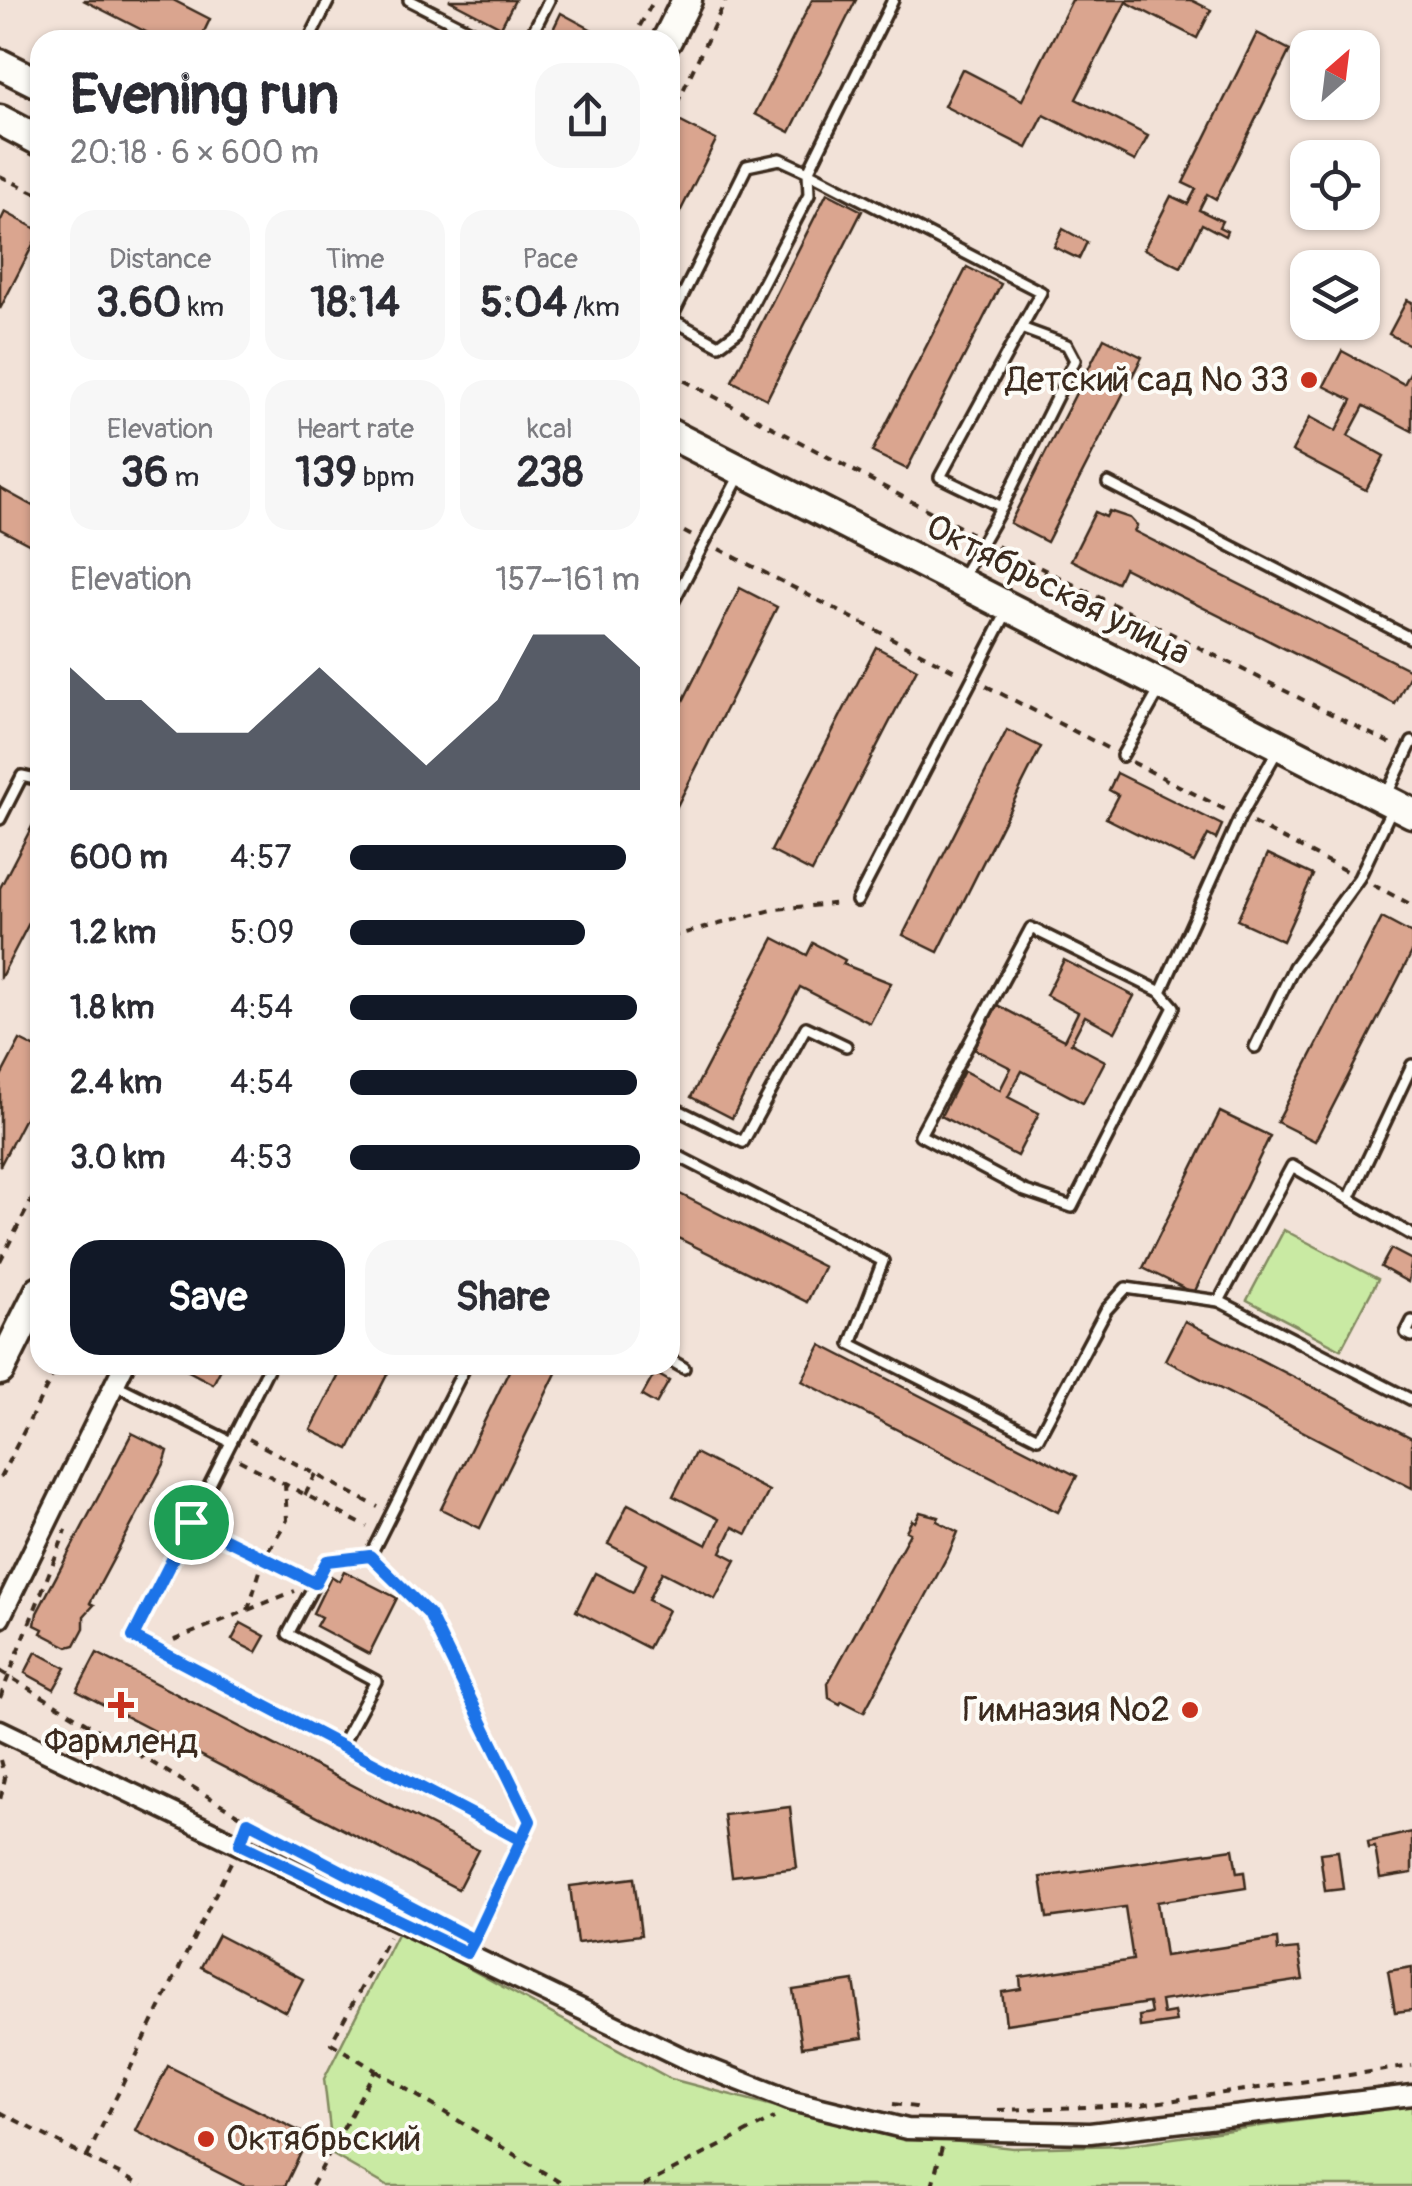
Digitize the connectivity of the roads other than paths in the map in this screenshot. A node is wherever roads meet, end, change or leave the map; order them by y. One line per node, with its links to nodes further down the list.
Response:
1 (328, 0): 6 (lane)
2 (409, 0): 7 (lane)
3 (549, 0): 8 (lane)
4 (687, 0): 9 (street)
5 (893, 0): 14 (lane)
6 (313, 30)
7 (468, 30)
8 (535, 30)
9 (672, 30)
10 (0, 64): 11 (street)
11 (30, 79)
12 (1, 123): 13 (street)
13 (30, 136)
14 (808, 172): 15 (lane); 16 (lane); 17 (lane)
15 (680, 300)
16 (680, 325)
17 (1021, 328): 21 (lane); 21 (lane)
18 (680, 439): 19 (street, Октябрьская улица)
19 (742, 471): 22 (street, Октябрьская улица); 23 (lane)
20 (1108, 483): 25 (lane)
21 (1002, 507): 22 (lane)
22 (959, 582): 24 (street, Октябрьская улица)
23 (680, 589)
24 (1009, 608): 26 (street, Октябрьская улица); 33 (lane)
25 (1412, 639)
26 (1162, 685): 27 (street, Октябрьская улица); 29 (lane)
27 (1280, 746): 31 (street, Октябрьская улица); 34 (lane)
28 (1410, 747): 31 (lane)
29 (1122, 756)
30 (30, 778): 32 (lane)
31 (1397, 805): 36 (lane)
32 (0, 819)
33 (857, 901)
34 (1161, 992): 34 (lane)
35 (846, 1046): 38 (lane)
36 (1254, 1047)
37 (1412, 1065): 40 (lane)
38 (680, 1110)
39 (680, 1157): 42 (lane)
40 (1350, 1197): 41 (lane); 42 (lane)
41 (1412, 1235)
42 (1219, 1301): 53 (lane)
43 (30, 1305): 48 (street)
44 (1412, 1320): 45 (lane)
45 (1412, 1336)
46 (680, 1366): 47 (lane)
47 (684, 1368)
48 (0, 1370)
49 (119, 1375): 52 (street)
50 (265, 1375): 54 (lane)
51 (461, 1375): 57 (lane)
52 (114, 1384): 54 (lane); 55 (street)
53 (1412, 1400)
54 (233, 1437): 57 (lane)
55 (0, 1618)
56 (0, 1730): 58 (street)
57 (341, 1746): 58 (lane)
58 (467, 1953): 59 (street)
59 (1412, 2095)

